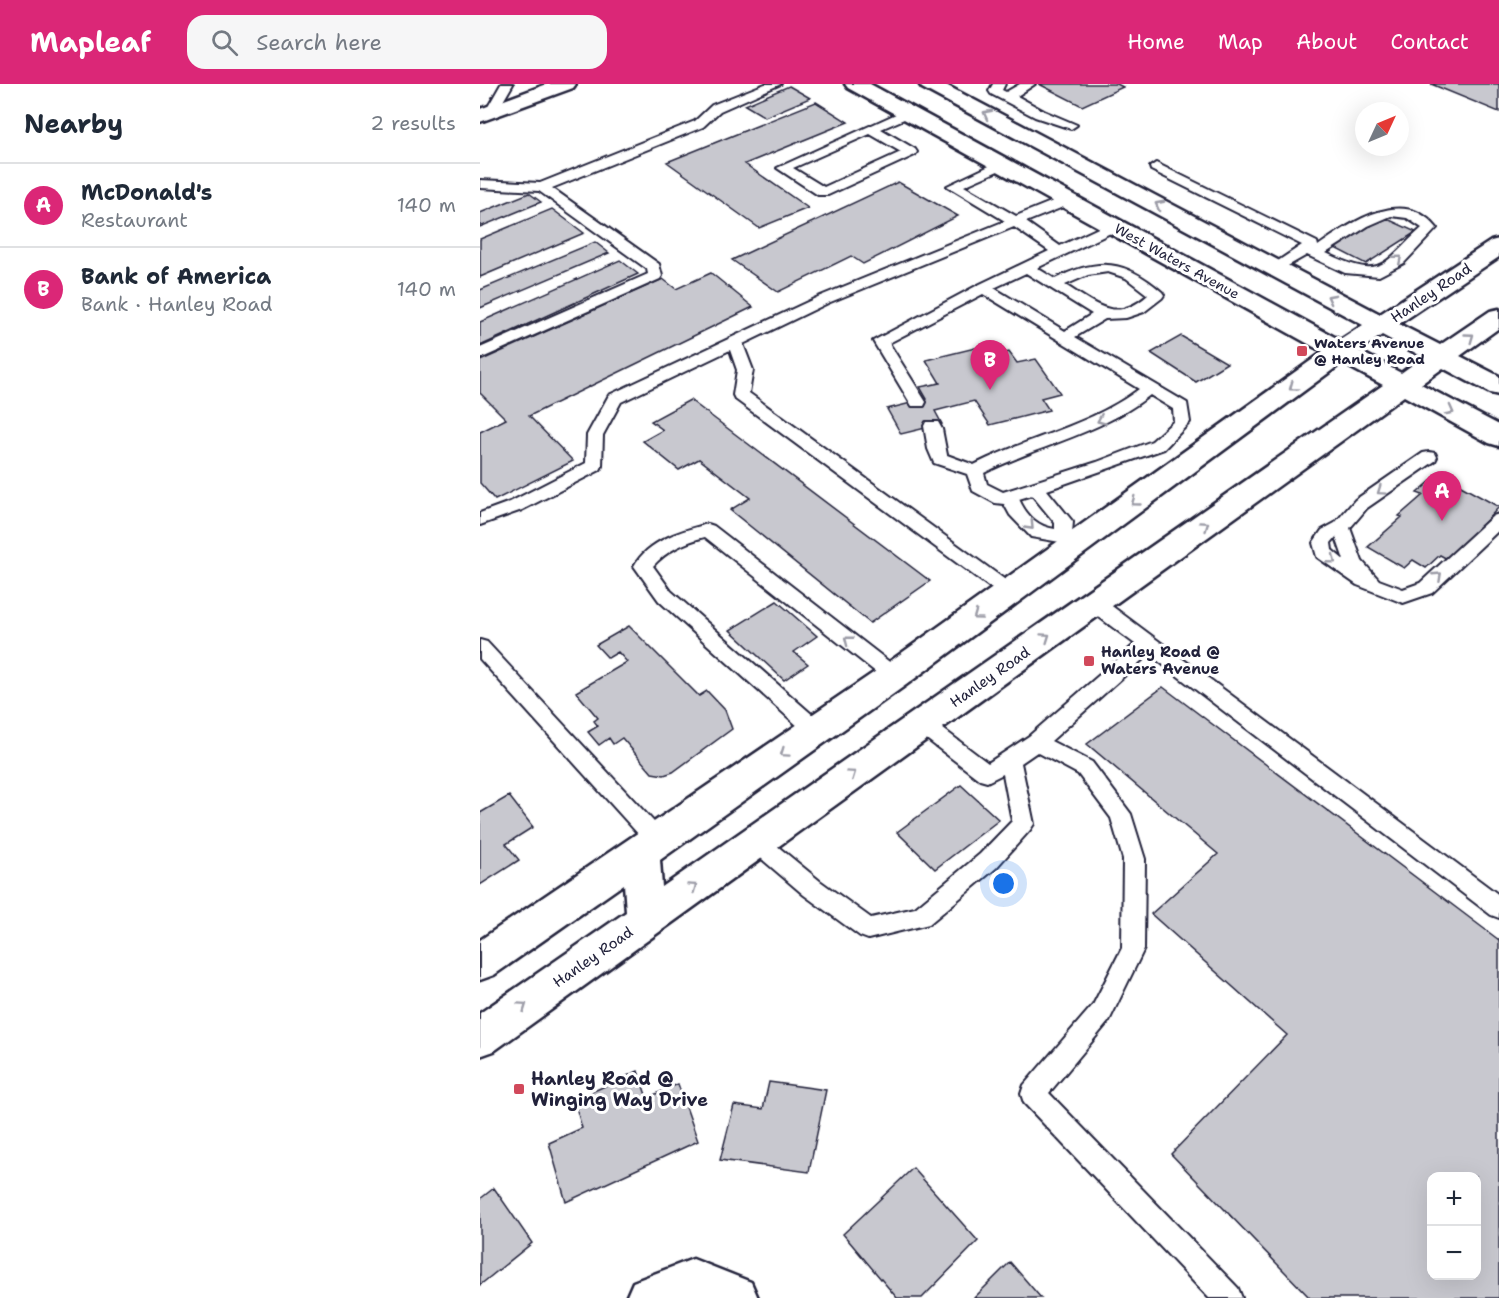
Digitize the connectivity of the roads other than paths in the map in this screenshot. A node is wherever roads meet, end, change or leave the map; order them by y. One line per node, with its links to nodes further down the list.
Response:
1 (507, 84): 12 (lane)
2 (566, 84): 12 (main road)
3 (775, 84): 19 (lane)
4 (855, 84): 11 (main road, West Waters Avenue)
5 (929, 84): 15 (main road, one-way to 5)
6 (1015, 84): 9 (lane)
7 (1029, 84): 10 (lane)
8 (994, 86): 9 (lane)
9 (1008, 98): 10 (lane)
10 (1026, 108): 13 (lane)
11 (907, 113): 14 (lane); 15 (main road); 16 (main road, West Waters Avenue)
12 (485, 114)
13 (1071, 125)
14 (872, 129): 14 (lane)
15 (1069, 157): 27 (main road, one-way to 15)
16 (1002, 164): 20 (main road, West Waters Avenue); 21 (lane)
17 (1156, 167): 24 (lane)
18 (480, 184): 19 (lane)
19 (542, 187): 36 (lane)
20 (1068, 200): 21 (lane); 22 (main road, West Waters Avenue)
21 (1015, 221): 25 (lane); 34 (lane)
22 (1114, 226): 25 (lane); 35 (main road, West Waters Avenue)
23 (1499, 246): 32 (main road, Hanley Road)
24 (1311, 249): 24 (lane, one-way to 24); 27 (lane)
25 (1059, 252): 26 (lane)
26 (1026, 267): 28 (lane); 29 (lane)
27 (1276, 268): 32 (main road, one-way to 27)
28 (1054, 285): 30 (lane); 30 (lane)
29 (983, 288): 33 (lane); 41 (lane)
30 (1102, 314): 33 (lane)
31 (1499, 316): 37 (main road, Hanley Road, one-way to 31)
32 (1382, 325): 35 (main road, Hanley Road); 37 (main road)
33 (1065, 337): 40 (lane)
34 (735, 342): 48 (lane); 53 (lane)
35 (1340, 352): 38 (main road, West Waters Avenue); 51 (main road, Hanley Road, one-way to 51)
36 (480, 354)
37 (1441, 358): 38 (main road, Hanley Road); 39 (main road)
38 (1402, 385): 43 (main road, West Waters Avenue, one-way to 43); 54 (main road, Hanley Road, one-way to 38)
39 (1499, 387)
40 (1150, 388): 45 (lane, one-way to 45); 46 (lane)
41 (918, 402)
42 (932, 426): 45 (lane)
43 (1499, 437)
44 (1429, 457): 50 (lane, one-way to 50)
45 (975, 471): 47 (lane)
46 (1036, 488): 47 (lane); 51 (lane)
47 (1009, 497): 51 (lane, one-way to 51)
48 (480, 519)
49 (1499, 520): 52 (lane, one-way to 49)
50 (1341, 527): 52 (lane); 52 (lane, one-way to 52)
51 (1071, 540): 53 (main road, Hanley Road)
52 (1373, 585)
53 (1010, 592): 57 (main road, Hanley Road, one-way to 57)
54 (1094, 603): 55 (lane); 58 (main road, Hanley Road, one-way to 54)
55 (1148, 644): 60 (lane); 64 (lane)
56 (480, 647): 63 (lane)
57 (894, 676): 59 (main road, Hanley Road); 59 (lane, one-way to 59)
58 (923, 725): 61 (lane); 62 (main road, Hanley Road, one-way to 58)
59 (816, 730): 63 (main road, Hanley Road, one-way to 63)
60 (1036, 742): 61 (lane); 70 (lane)
61 (1010, 760): 62 (lane)
62 (757, 842): 65 (main road, Hanley Road, one-way to 62)
63 (650, 847): 65 (main road); 66 (main road, Hanley Road)
64 (1499, 908)
65 (645, 920): 67 (main road, Hanley Road, one-way to 65)
66 (480, 962)
67 (480, 1037)
68 (649, 1298): 69 (main road)
69 (735, 1298)
70 (1228, 1298)

